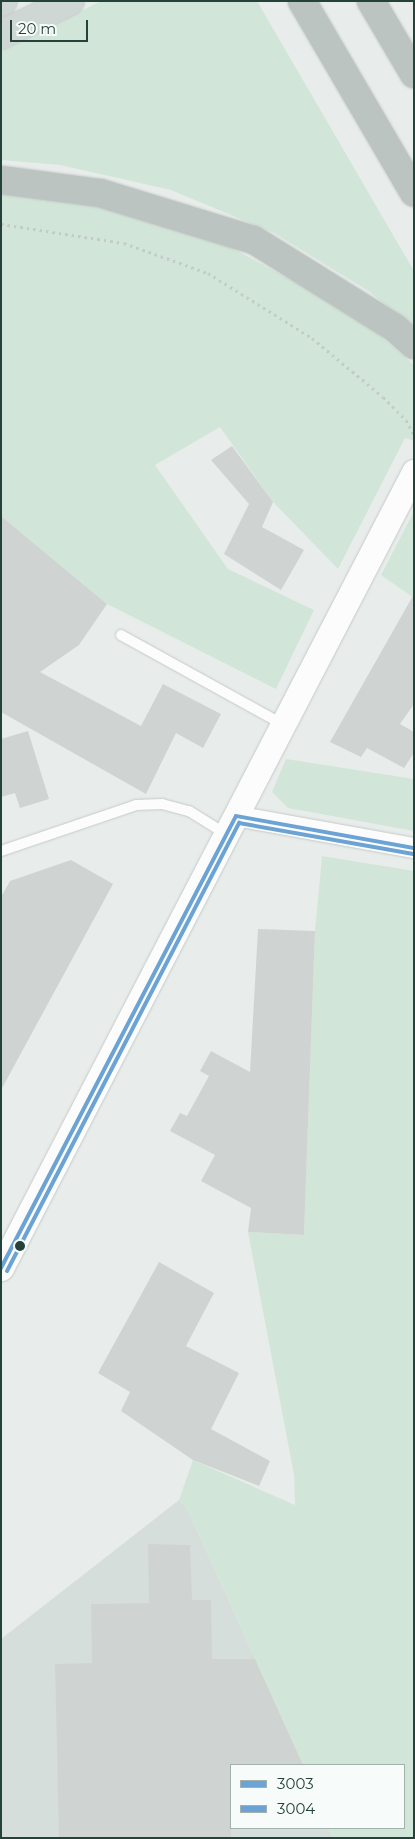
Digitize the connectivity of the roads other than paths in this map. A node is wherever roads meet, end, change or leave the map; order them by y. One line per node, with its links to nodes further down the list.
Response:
1 (70, 1): 4 (main road)
2 (302, 1): 7 (highway)
3 (371, 1): 5 (highway)
4 (1, 35)
5 (414, 74)
6 (1, 180): 8 (highway)
7 (414, 193)
8 (414, 345)
9 (414, 472): 11 (street)
10 (121, 635): 11 (lane)
11 (283, 725): 12 (street)
12 (231, 825): 13 (street); 14 (lane); 15 (street)
13 (414, 848)
14 (1, 851)
15 (1, 1268)

